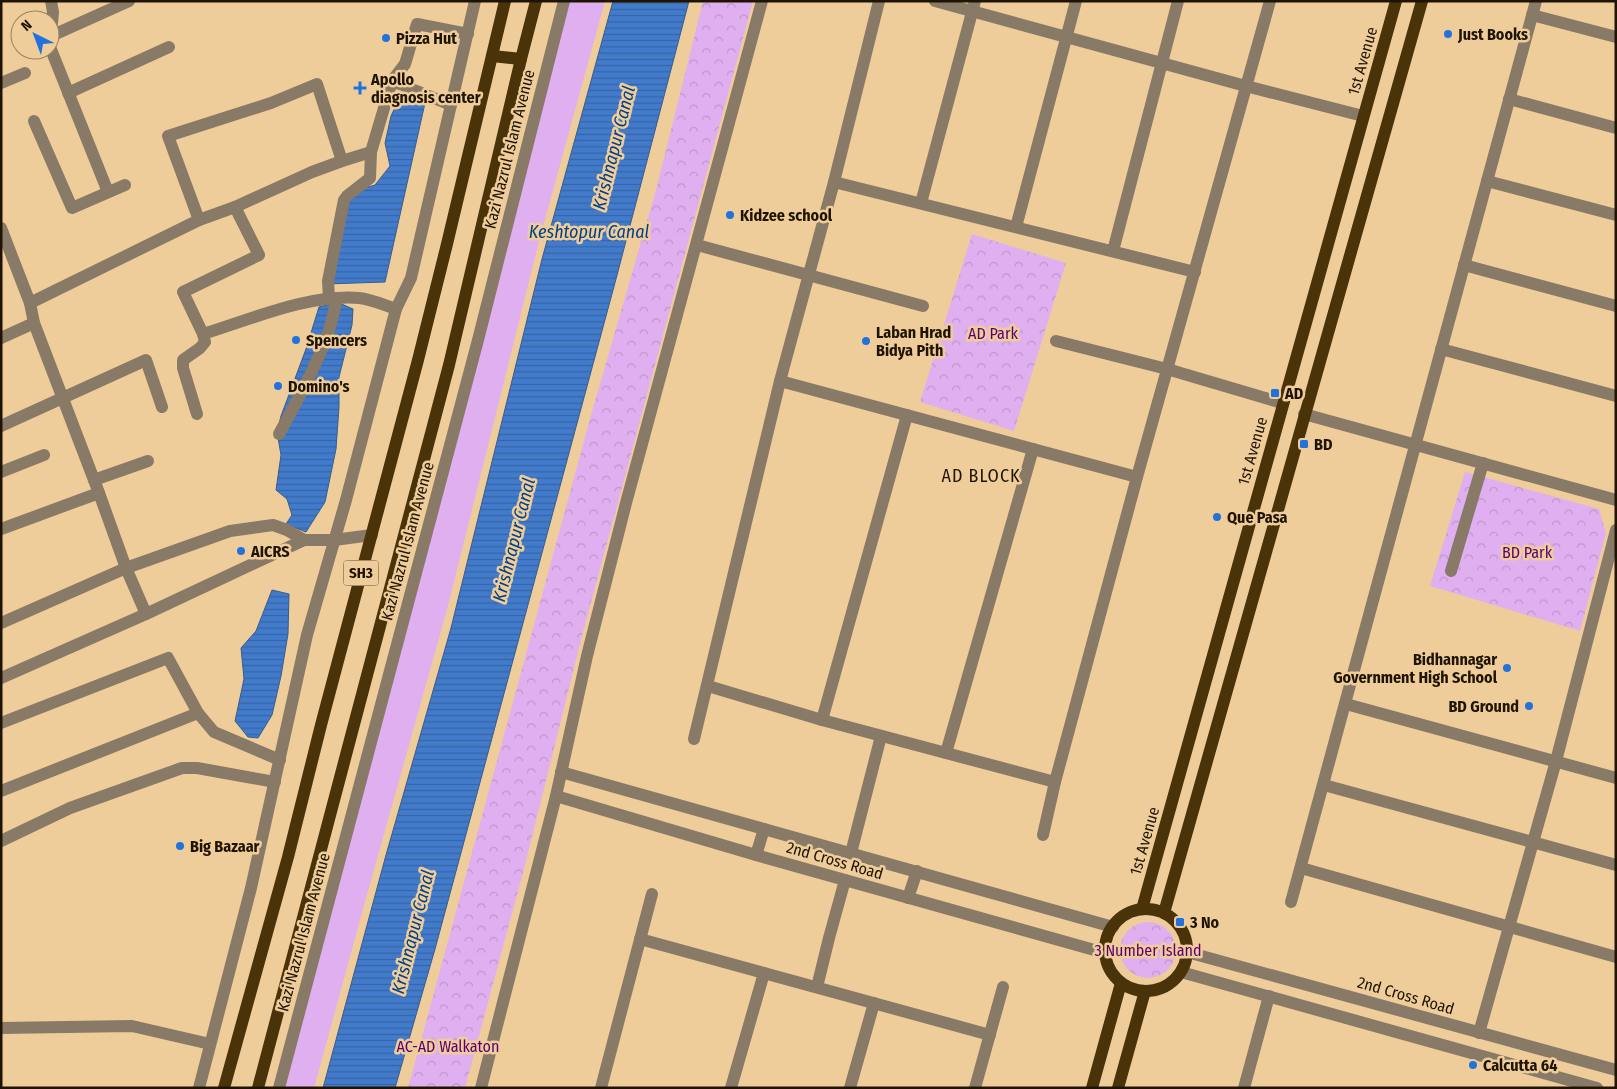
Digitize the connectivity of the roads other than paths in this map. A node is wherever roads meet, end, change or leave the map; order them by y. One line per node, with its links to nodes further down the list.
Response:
1 (128, 1): 18 (street)
2 (475, 1): 17 (street)
3 (506, 1): 22 (main road, Kazi Nazrul Islam Avenue / SH3)
4 (536, 1): 23 (main road, Kazi Nazrul Islam Avenue / SH3)
5 (564, 1): 150 (street, Kazi Nazrul Islam Avenue)
6 (762, 1): 48 (street)
7 (879, 1): 39 (street)
8 (935, 1): 15 (street)
9 (1076, 1): 19 (street)
10 (1178, 1): 25 (street)
11 (1270, 1): 29 (street)
12 (1396, 1): 33 (main road, 1st Avenue)
13 (1422, 1): 70 (main road)
14 (1536, 1): 16 (street)
15 (973, 6): 19 (street); 42 (street)
16 (1532, 15): 20 (street); 31 (street)
17 (468, 34): 27 (street); 32 (street)
18 (60, 37)
19 (1066, 37): 25 (street); 46 (street)
20 (1616, 37)
21 (169, 47): 30 (street)
22 (492, 56): 23 (main road); 86 (main road, Kazi Nazrul Islam Avenue / SH3)
23 (520, 59): 149 (main road, Kazi Nazrul Islam Avenue / SH3)
24 (56, 60): 30 (street)
25 (1162, 63): 29 (street); 49 (street)
26 (25, 73): 28 (street)
27 (392, 81): 32 (street); 36 (street)
28 (1, 83)
29 (1247, 86): 33 (street); 51 (street)
30 (68, 93): 41 (street)
31 (1509, 99): 35 (street); 38 (street)
32 (451, 105): 57 (street)
33 (1364, 116): 67 (main road, 1st Avenue)
34 (34, 120): 41 (street)
35 (1616, 128)
36 (371, 152): 37 (street); 53 (street)
37 (342, 161): 43 (street); 45 (street)
38 (1487, 180): 44 (street); 50 (street)
39 (834, 182): 42 (street); 52 (street)
40 (125, 185): 41 (street)
41 (108, 192)
42 (921, 203): 46 (street)
43 (235, 207): 45 (street); 59 (street)
44 (1616, 216)
45 (200, 220): 54 (street)
46 (1016, 227): 49 (street)
47 (1, 228): 54 (street)
48 (697, 245): 52 (street); 104 (street)
49 (1113, 252): 51 (street)
50 (1464, 265): 56 (street); 62 (street)
51 (1194, 272): 63 (street)
52 (809, 276): 55 (street); 64 (street)
53 (333, 298): 57 (street); 59 (street); 73 (street)
54 (30, 303): 58 (street)
55 (923, 306)
56 (1616, 306)
57 (396, 309): 88 (street)
58 (34, 323): 60 (street); 66 (street)
59 (204, 334): 69 (street)
60 (1, 338)
61 (1056, 341): 63 (street)
62 (1442, 349): 65 (street); 74 (street)
63 (1167, 369): 67 (street); 80 (street)
64 (780, 381): 71 (street); 94 (street)
65 (1616, 396)
66 (62, 398): 68 (street); 72 (street); 81 (street)
67 (1282, 403): 124 (main road, 1st Avenue)
68 (162, 407)
69 (197, 414)
70 (1304, 414): 74 (street); 125 (main road)
71 (907, 415): 75 (street); 97 (street)
72 (1, 426)
73 (279, 434)
74 (1416, 444): 78 (street); 95 (street)
75 (1033, 449): 80 (street); 101 (street)
76 (44, 454): 79 (street)
77 (148, 461): 81 (street)
78 (1483, 463): 83 (street); 90 (street)
79 (1, 472)
80 (1137, 477): 107 (street)
81 (94, 480): 82 (street)
82 (99, 493): 84 (street); 89 (street)
83 (1616, 500)
84 (1, 529)
85 (1616, 530): 103 (street)
86 (372, 535): 88 (street); 148 (main road, Kazi Nazrul Islam Avenue / SH3)
87 (304, 540): 88 (street); 89 (street); 91 (street)
88 (334, 540): 102 (street)
89 (126, 568): 91 (street); 92 (street)
90 (1451, 571)
91 (146, 614): 93 (street)
92 (1, 623)
93 (1, 678)
94 (708, 686): 97 (street); 100 (street)
95 (1346, 704): 103 (street); 108 (street)
96 (198, 713): 98 (street); 102 (street); 109 (street)
97 (822, 720): 99 (street)
98 (1, 723)
99 (881, 736): 101 (street); 115 (street)
100 (694, 739)
101 (946, 753): 107 (street)
102 (280, 760): 106 (street)
103 (1556, 761): 105 (street); 114 (street)
104 (561, 772): 110 (street); 111 (street)
105 (1616, 778)
106 (275, 782): 113 (street); 145 (street)
107 (1055, 782): 112 (street)
108 (1324, 785): 114 (street); 118 (street)
109 (1, 791)
110 (556, 796): 116 (street, 2nd Cross Road); 151 (street)
111 (764, 829): 115 (street); 116 (street)
112 (1043, 835)
113 (1, 841)
114 (1533, 842): 117 (street); 127 (street)
115 (851, 853): 119 (street)
116 (756, 854): 120 (street, 2nd Cross Road)
117 (1616, 865)
118 (1301, 868): 123 (street); 127 (street)
119 (917, 871): 122 (street); 126 (street)
120 (845, 880): 122 (street, 2nd Cross Road); 136 (street)
121 (652, 894): 128 (street)
122 (908, 898): 130 (street, 2nd Cross Road)
123 (1291, 902)
124 (1142, 909): 125 (main road); 126 (main road)
125 (1164, 913): 129 (main road)
126 (1113, 927): 130 (main road)
127 (1509, 927): 131 (street); 143 (street)
128 (640, 939): 133 (street); 152 (street)
129 (1187, 952): 132 (main road); 137 (street, 2nd Cross Road)
130 (1106, 953): 134 (main road)
131 (1616, 957)
132 (1181, 972): 138 (main road); 139 (street)
133 (764, 973): 136 (street); 153 (street)
134 (1121, 983): 138 (main road); 156 (main road)
135 (1003, 987): 144 (street)
136 (817, 988): 140 (street)
137 (1320, 988): 141 (street); 143 (street, 2nd Cross Road)
138 (1146, 991): 157 (main road)
139 (1269, 996): 141 (street); 158 (street)
140 (874, 1003): 144 (street); 154 (street)
141 (1315, 1009): 159 (street)
142 (1, 1028): 145 (street)
143 (1479, 1033): 146 (street, 2nd Cross Road)
144 (990, 1035): 155 (street)
145 (210, 1044): 147 (street)
146 (1616, 1070)
147 (199, 1088)
148 (224, 1088)
149 (258, 1088)
150 (279, 1088)
151 (481, 1088)
152 (601, 1088)
153 (731, 1088)
154 (850, 1088)
155 (975, 1088)
156 (1092, 1088)
157 (1118, 1088)
158 (1244, 1088)
159 (1597, 1088)

